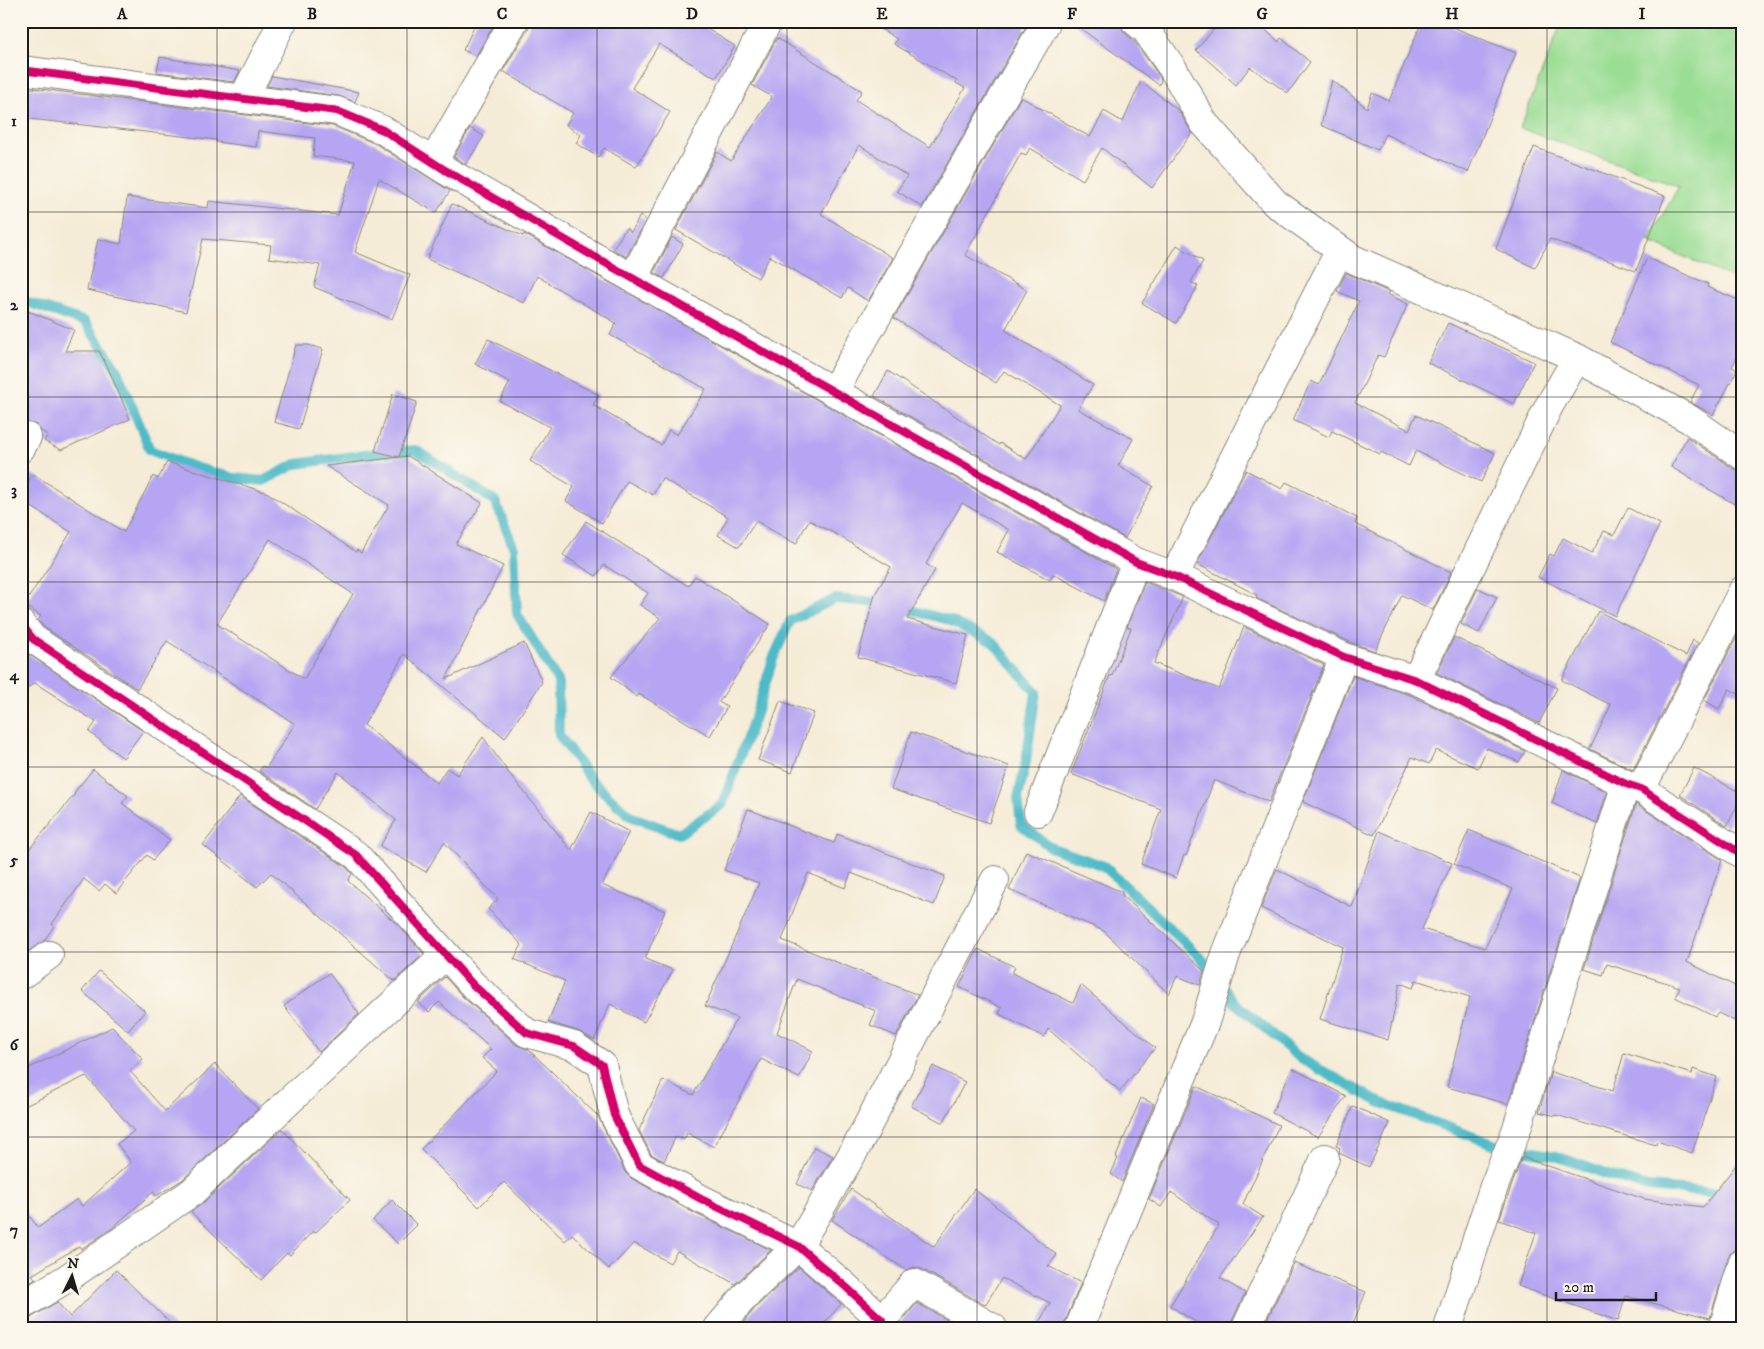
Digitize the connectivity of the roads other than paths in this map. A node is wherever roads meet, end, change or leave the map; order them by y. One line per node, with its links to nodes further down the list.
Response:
1 (283, 21): 7 (street)
2 (514, 21): 8 (street)
3 (768, 21): 10 (street)
4 (1047, 21): 12 (street)
5 (1143, 24): 9 (street)
6 (21, 70): 7 (street)
7 (243, 99): 8 (street)
8 (433, 162): 10 (street)
9 (1340, 250): 11 (street); 15 (street)
10 (633, 278): 12 (street)
11 (1578, 358): 13 (street); 19 (street)
12 (834, 391): 14 (street)
13 (1743, 456)
14 (1136, 562): 15 (street); 21 (street)
15 (1174, 576): 18 (street)
16 (1743, 590): 20 (street)
17 (21, 624): 25 (street)
18 (1344, 657): 19 (street); 34 (street)
19 (1416, 680): 20 (street)
20 (1634, 786): 22 (street); 36 (street)
21 (1038, 812)
22 (1743, 855)
23 (995, 880): 28 (street)
24 (49, 955): 26 (street)
25 (445, 955): 28 (street); 30 (street)
26 (21, 975)
27 (1325, 1158): 35 (street)
28 (798, 1246): 31 (street); 32 (street)
29 (1743, 1262): 37 (street)
30 (21, 1306)
31 (879, 1324): 33 (street)
32 (718, 1328)
33 (993, 1328)
34 (1079, 1328)
35 (1246, 1328)
36 (1448, 1328)
37 (1723, 1328)

